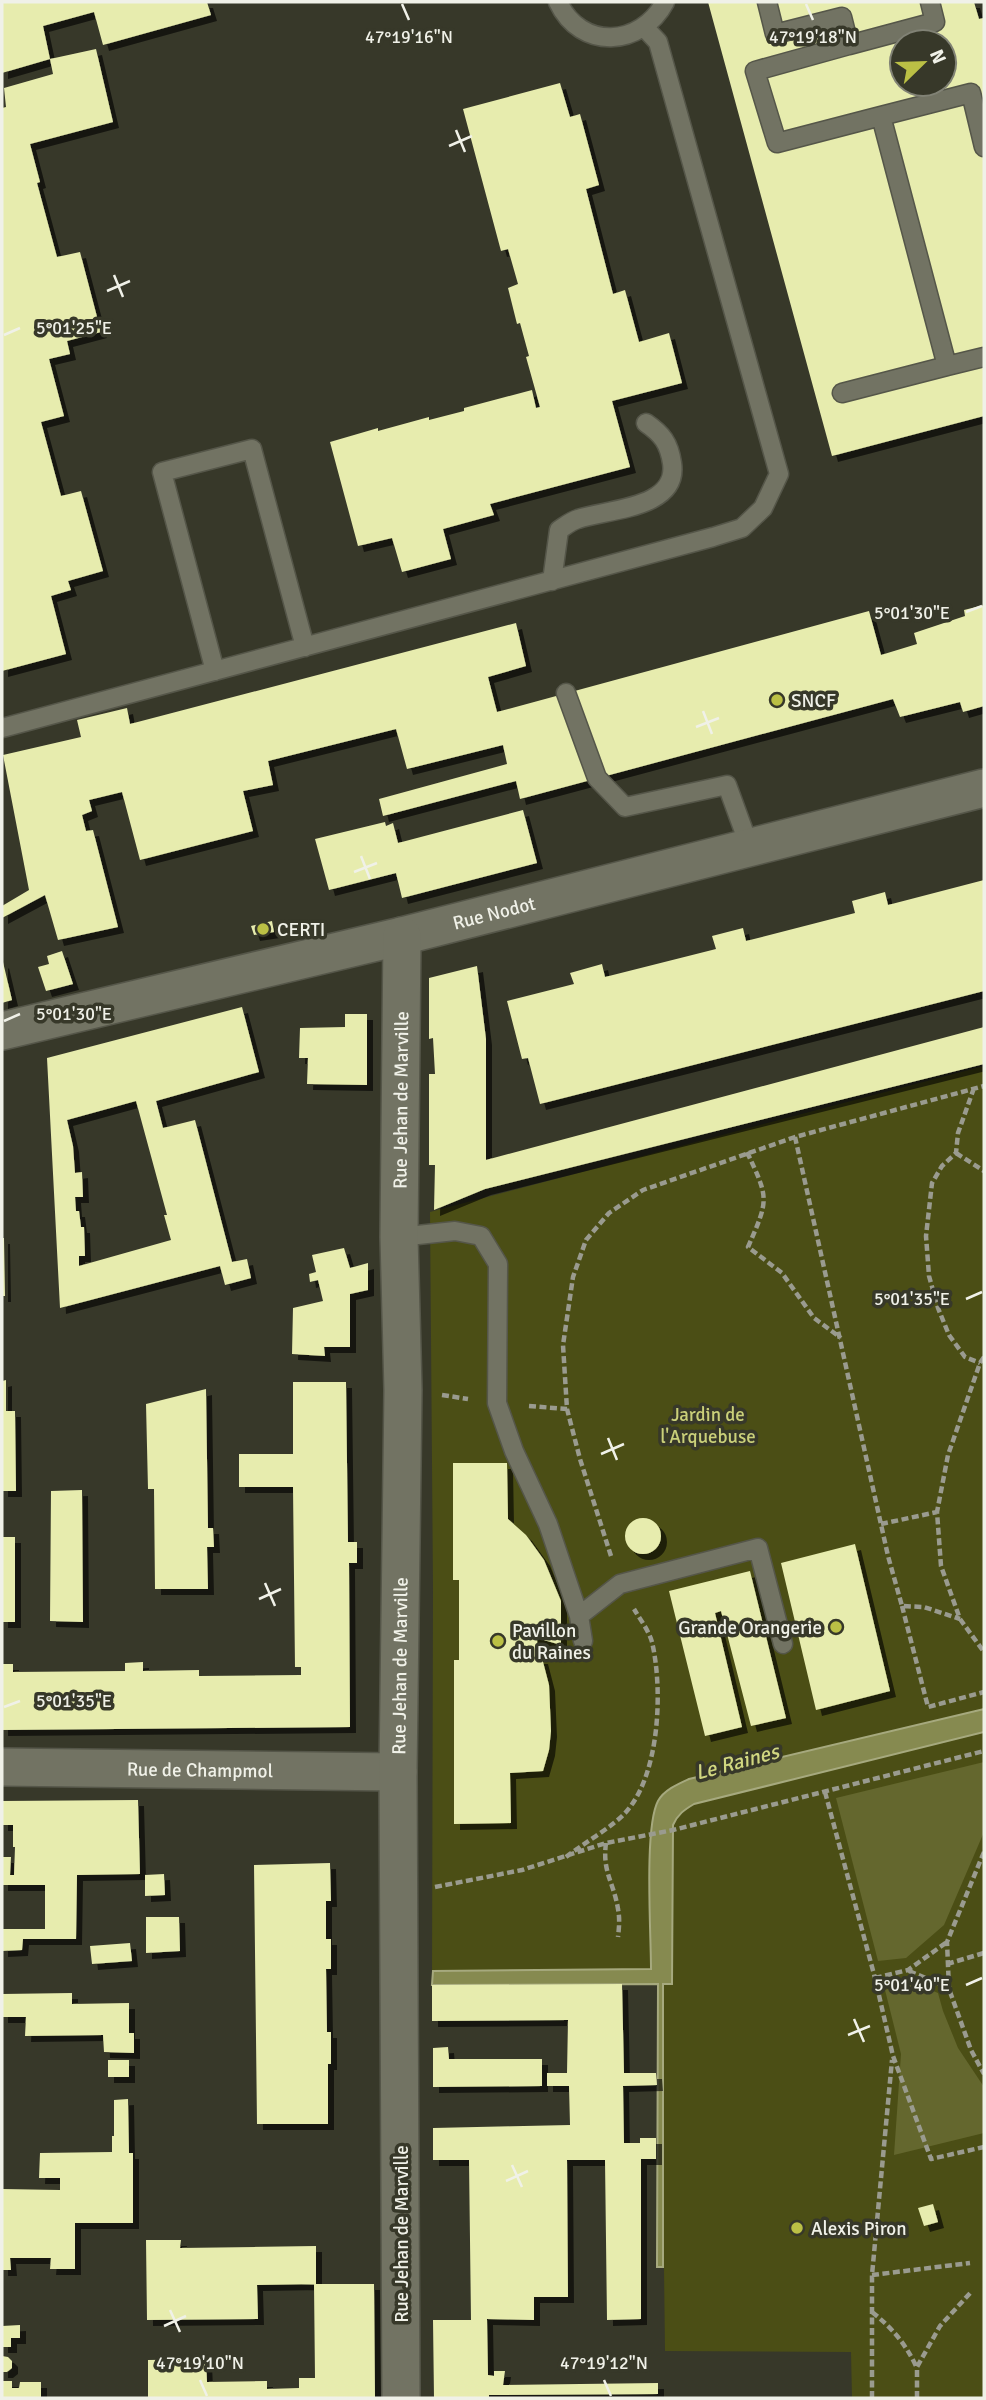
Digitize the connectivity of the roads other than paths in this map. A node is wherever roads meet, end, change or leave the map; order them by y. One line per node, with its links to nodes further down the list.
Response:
1 (558, 2): 6 (lane)
2 (665, 2): 6 (lane)
3 (766, 2): 5 (lane)
4 (930, 2): 7 (lane)
5 (840, 9): 7 (lane)
6 (644, 27): 15 (lane)
7 (849, 45): 9 (lane)
8 (979, 110): 9 (lane); 10 (lane)
9 (881, 116): 12 (lane)
10 (984, 147)
11 (984, 357): 12 (lane)
12 (947, 366): 13 (lane)
13 (842, 393)
14 (646, 423): 15 (lane)
15 (552, 581): 16 (lane)
16 (305, 647): 17 (lane); 17 (lane)
17 (215, 671): 19 (lane)
18 (565, 693): 21 (lane)
19 (2, 729)
20 (984, 788): 21 (street, Rue Nodot)
21 (750, 848): 22 (street, Rue Nodot)
22 (402, 936): 23 (street, Rue Nodot); 24 (street, Rue Jehan de Marville)
23 (2, 1031)
24 (399, 1237): 25 (lane); 29 (street, Rue Jehan de Marville)
25 (579, 1616): 26 (lane); 27 (lane)
26 (583, 1641)
27 (783, 1644)
28 (2, 1767): 29 (street, Rue de Champmol)
29 (398, 1772): 30 (street, Rue Jehan de Marville)
30 (401, 2398)

